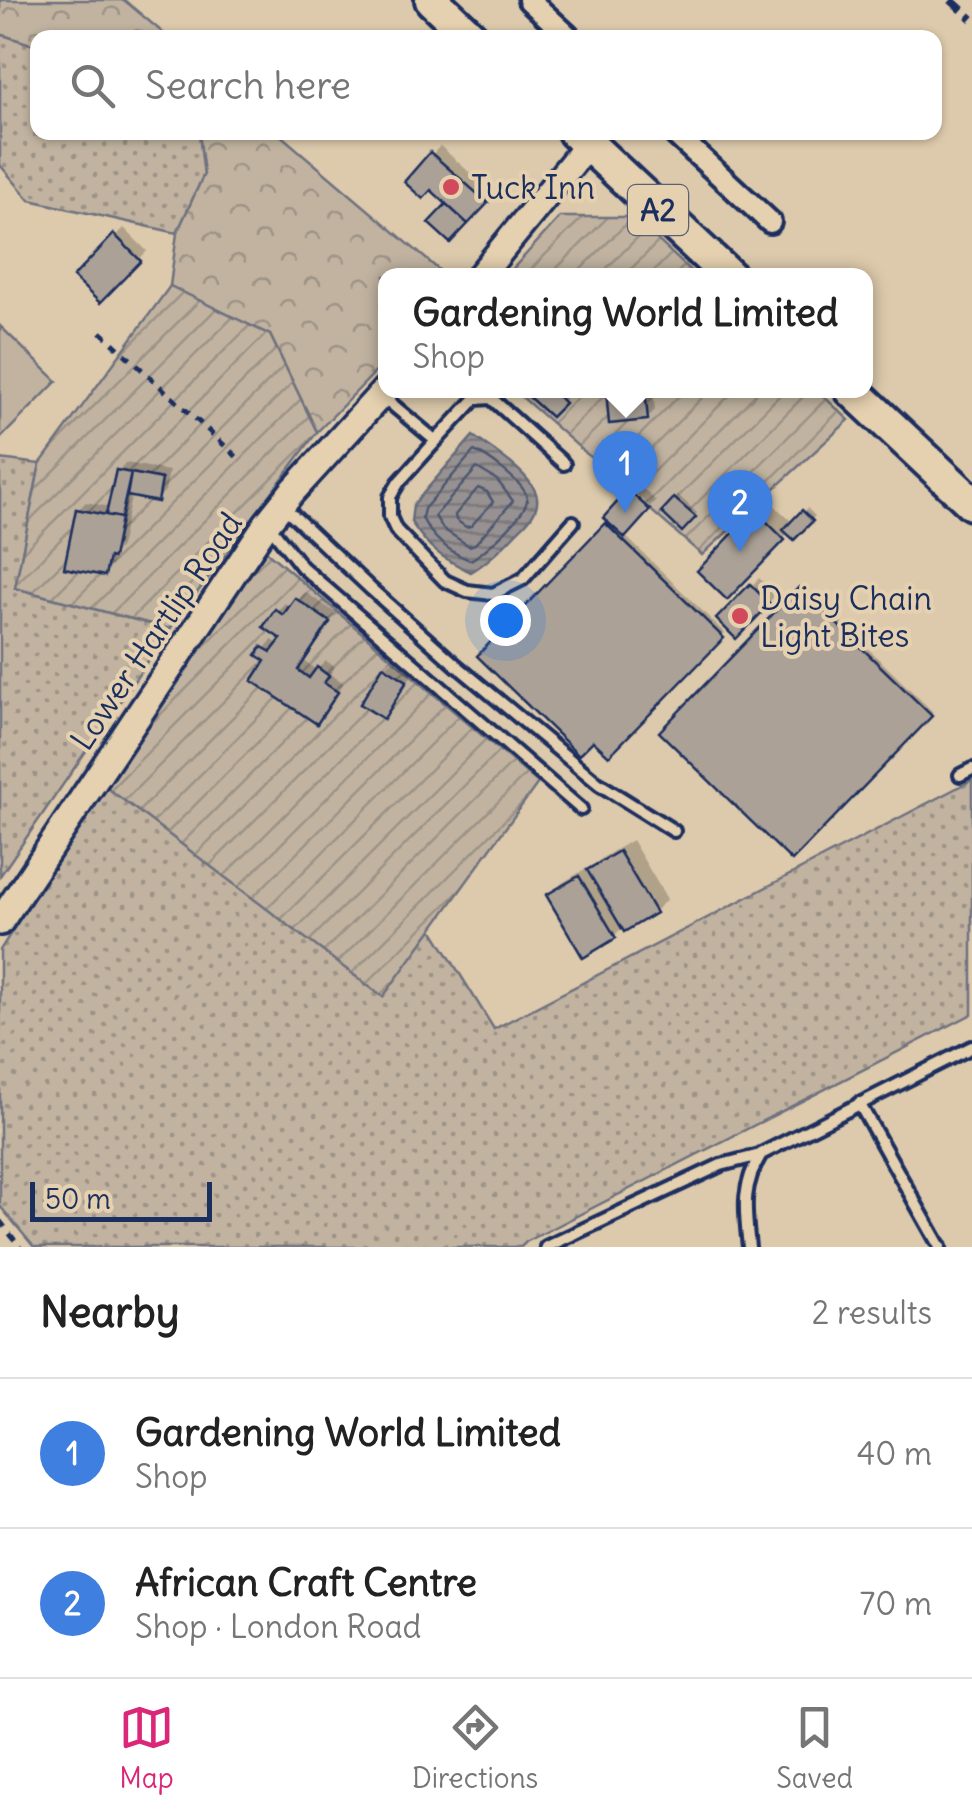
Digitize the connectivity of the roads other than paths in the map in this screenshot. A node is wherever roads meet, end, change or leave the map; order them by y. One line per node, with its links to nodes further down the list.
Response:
1 (432, 0): 3 (main road)
2 (529, 0): 4 (street)
3 (464, 30)
4 (561, 30)
5 (581, 140): 9 (street)
6 (584, 140): 10 (main road, A2)
7 (682, 140): 8 (street)
8 (770, 222)
9 (486, 268)
10 (720, 268)
11 (378, 398): 17 (street, Lower Hartlip Road)
12 (388, 398): 14 (lane)
13 (860, 398): 16 (main road)
14 (436, 442): 15 (lane); 18 (lane)
15 (564, 464)
16 (972, 503)
17 (274, 514): 21 (lane); 22 (lane); 23 (street, Lower Hartlip Road)
18 (573, 522)
19 (972, 769): 20 (lane)
20 (960, 775)
21 (581, 809)
22 (674, 831)
23 (0, 922)
24 (972, 1047): 25 (lane)
25 (859, 1103): 26 (lane); 29 (lane)
26 (761, 1154): 27 (lane); 28 (lane)
27 (546, 1247)
28 (748, 1247)
29 (940, 1247)

